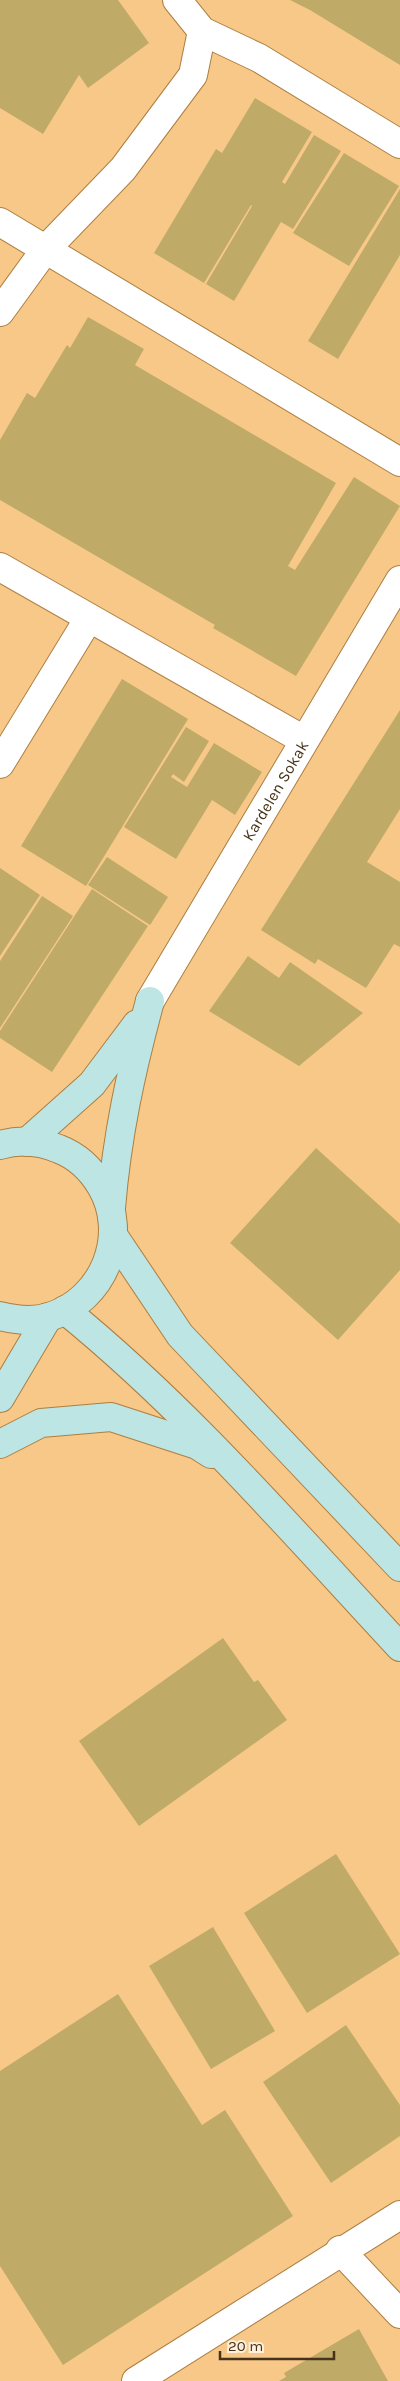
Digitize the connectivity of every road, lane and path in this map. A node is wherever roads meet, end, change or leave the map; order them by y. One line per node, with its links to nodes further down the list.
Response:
1 (177, 0): 2 (street)
2 (202, 31): 3 (street); 5 (street)
3 (400, 144)
4 (0, 222): 5 (street)
5 (45, 250): 6 (street); 7 (street)
6 (0, 312)
7 (400, 462)
8 (0, 567): 10 (street)
9 (400, 580): 11 (street, Kardelen Sokak)
10 (89, 618): 11 (street); 12 (street)
11 (304, 740): 13 (street, Kardelen Sokak)
12 (0, 764)
13 (150, 1001): 14 (main road); 15 (main road)
14 (10, 1140): 15 (main road)
15 (112, 1223): 16 (main road); 21 (main road)
16 (57, 1314): 17 (main road); 18 (main road); 20 (main road)
17 (0, 1316)
18 (0, 1398)
19 (0, 1444): 20 (main road)
20 (241, 1475): 22 (main road)
21 (400, 1567)
22 (400, 1647)
23 (400, 2215): 24 (street)
24 (340, 2250): 25 (street); 26 (street)
25 (400, 2314)
26 (136, 2381)

